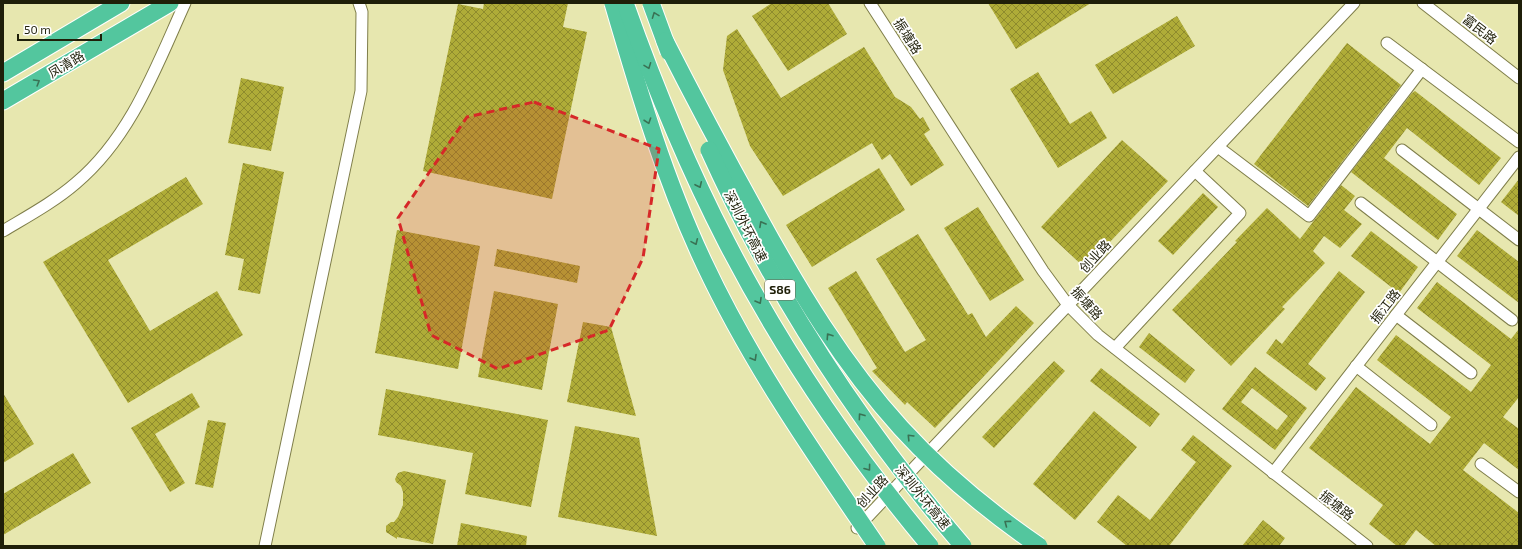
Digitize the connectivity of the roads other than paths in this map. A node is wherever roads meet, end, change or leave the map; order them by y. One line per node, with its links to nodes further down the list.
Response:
1 (121, 3): 14 (highway, 凤清路)
2 (170, 3): 16 (highway, 凤清路, one-way to 2)
3 (185, 3): 24 (street)
4 (359, 3): 38 (street)
5 (613, 3): 39 (highway, one-way to 39, bridge)
6 (625, 3): 40 (highway, 深圳外环高速 / S86, one-way to 40, bridge)
7 (651, 3): 11 (highway, 深圳外环高速 / S86, one-way to 7, bridge)
8 (870, 3): 27 (street, 振塘路)
9 (1354, 3): 18 (street, 创业路)
10 (1423, 3): 15 (street, 富民路)
11 (665, 41): 41 (highway, 深圳外环高速 / S86, one-way to 11, bridge); 42 (highway, one-way to 11, bridge)
12 (1387, 43): 13 (street)
13 (1422, 69): 17 (street); 18 (street)
14 (3, 73)
15 (1519, 78)
16 (3, 102)
17 (1519, 142)
18 (1218, 147): 21 (street, 创业路)
19 (1402, 150): 23 (street)
20 (1518, 160): 23 (street, 振江路)
21 (1195, 171): 27 (street, 创业路); 30 (street)
22 (1362, 203): 26 (street)
23 (1478, 209): 25 (street); 26 (street, 振江路)
24 (3, 231)
25 (1519, 240)
26 (1437, 262): 28 (street, 振江路); 29 (street)
27 (1068, 305): 30 (street, 振塘路); 37 (street, 创业路)
28 (1396, 315): 31 (street, 振江路); 32 (street)
29 (1512, 320)
30 (1115, 348): 35 (street, 振塘路)
31 (1356, 366): 33 (street); 35 (street, 振江路)
32 (1471, 373)
33 (1431, 426)
34 (1481, 464): 36 (street)
35 (1273, 473): 43 (street, 振塘路)
36 (1519, 492)
37 (856, 528)
38 (265, 546)
39 (878, 546)
40 (930, 546)
41 (962, 546)
42 (1039, 546)
43 (1367, 546)

